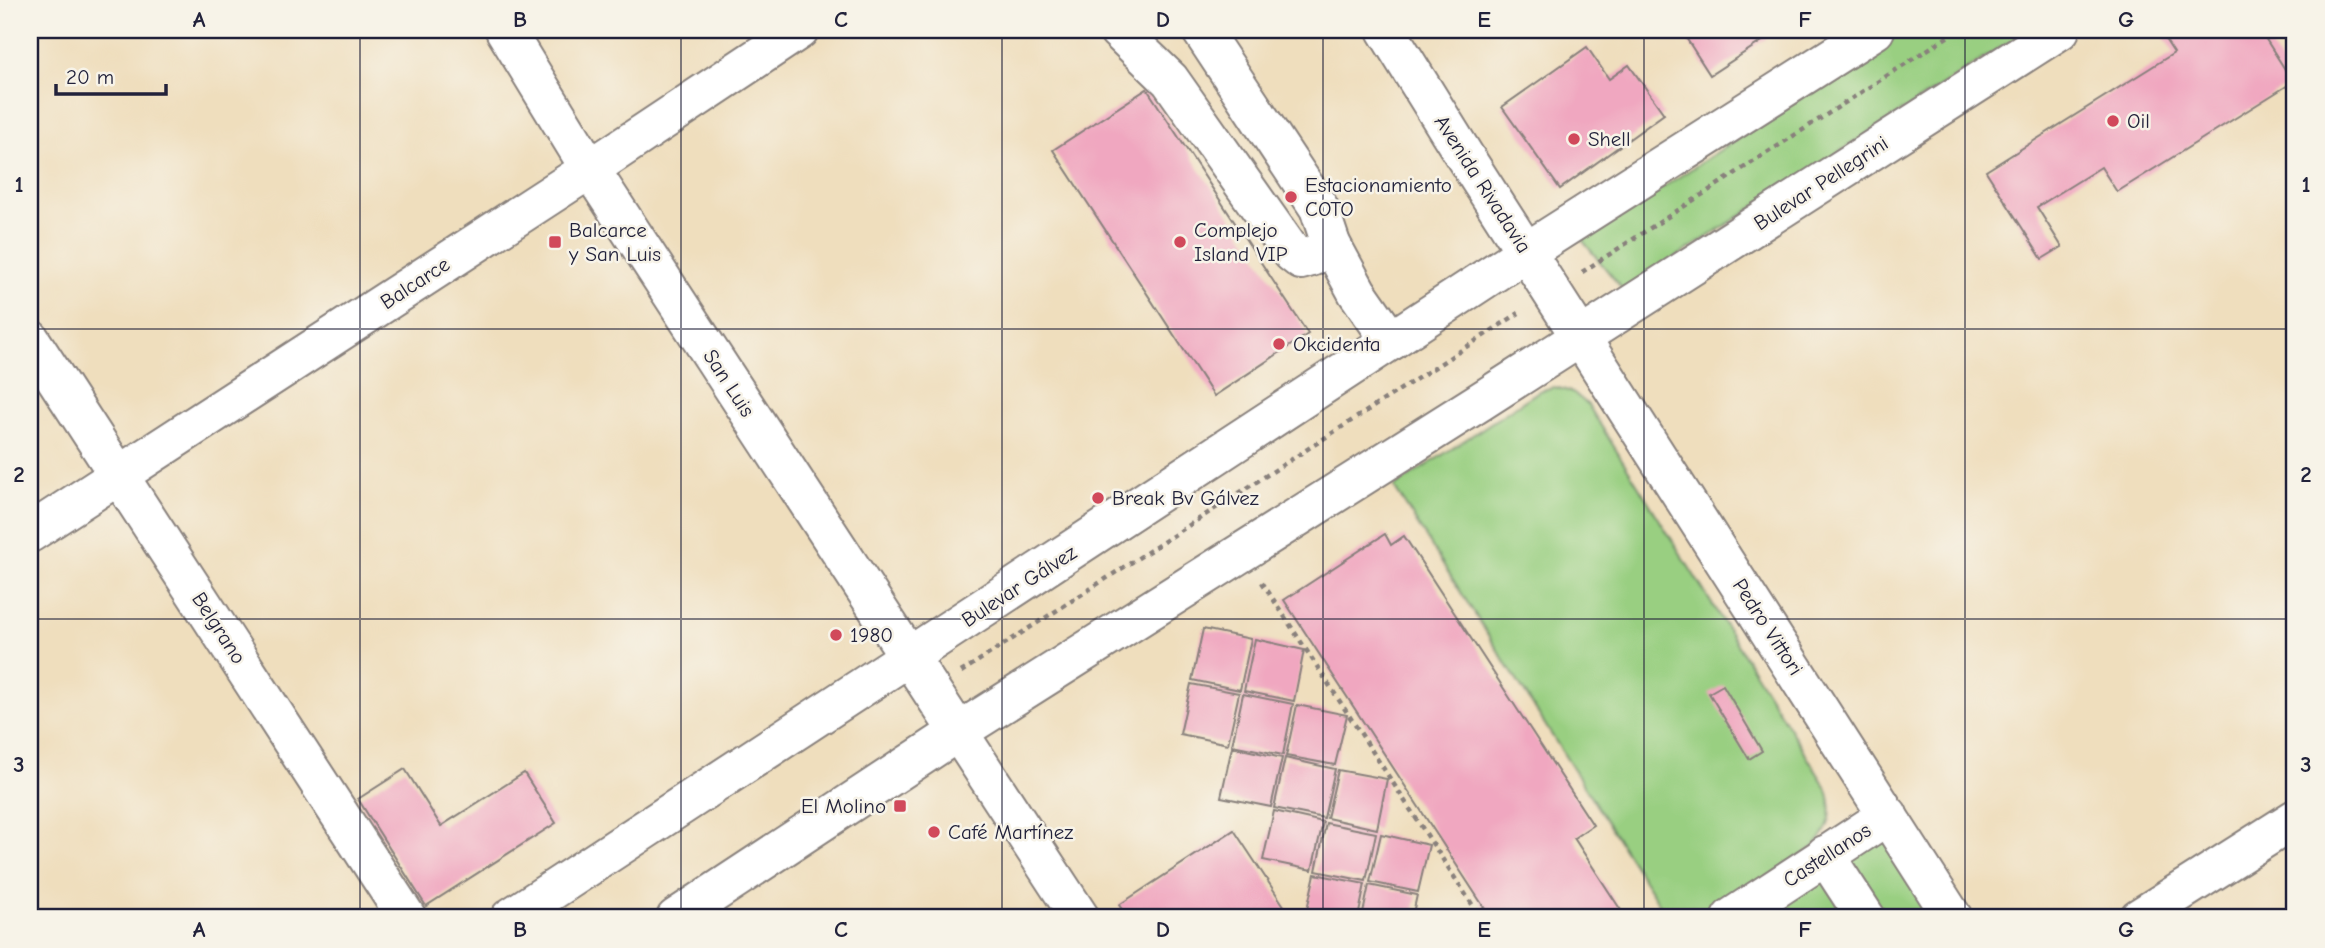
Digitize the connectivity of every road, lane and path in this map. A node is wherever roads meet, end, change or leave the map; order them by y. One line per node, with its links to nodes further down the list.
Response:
1 (505, 30): 9 (street, San Luis)
2 (799, 30): 9 (street, Balcarce)
3 (1118, 30): 10 (street)
4 (1201, 30): 10 (street)
5 (1387, 30): 11 (street, Avenida Rivadavia)
6 (1875, 30): 11 (street)
7 (1958, 30): 12 (path)
8 (2060, 30): 13 (street, Bulevar Pellegrini)
9 (590, 169): 16 (street, Balcarce); 19 (street, San Luis)
10 (1331, 244): 15 (street)
11 (1527, 252): 12 (street, Avenida Rivadavia); 15 (street, Bulevar Gálvez)
12 (1553, 291): 13 (street, Avenida Rivadavia); 20 (path)
13 (1582, 336): 18 (street); 22 (street, Pedro Vittori)
14 (30, 339): 16 (street, Belgrano)
15 (1391, 341): 19 (street, Bulevar Gálvez)
16 (119, 474): 17 (street, Balcarce); 25 (street, Belgrano)
17 (30, 533)
18 (1242, 552): 21 (street); 29 (path)
19 (908, 659): 20 (street, San Luis); 26 (street, Bulevar Gálvez)
20 (930, 691): 21 (street, San Luis)
21 (958, 732): 27 (street); 28 (street, San Luis)
22 (1888, 815): 24 (street, Castellanos); 32 (street, Pedro Vittori)
23 (2295, 819): 33 (street)
24 (1825, 855): 30 (street, Castellanos); 31 (street)
25 (407, 918)
26 (510, 918)
27 (676, 918)
28 (1080, 918)
29 (1481, 918)
30 (1731, 918)
31 (1866, 918)
32 (1953, 918)
33 (2139, 918)

